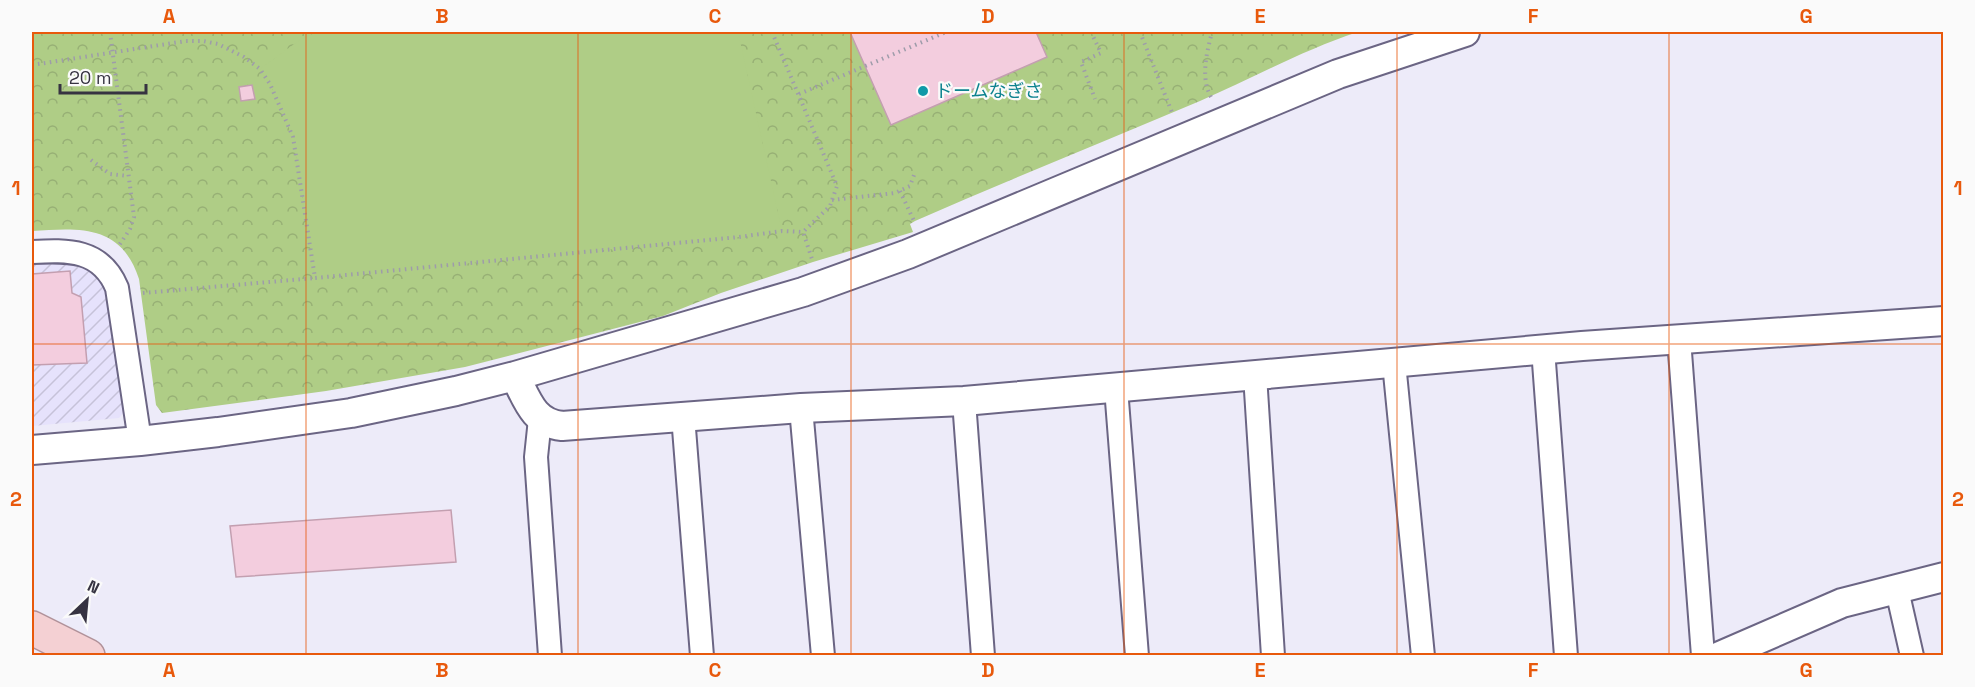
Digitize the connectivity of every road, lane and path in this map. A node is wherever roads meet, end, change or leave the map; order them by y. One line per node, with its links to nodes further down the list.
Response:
1 (110, 32): 8 (path)
2 (772, 32): 10 (path)
3 (946, 32): 10 (path)
4 (1091, 32): 11 (path)
5 (1140, 32): 13 (path)
6 (1212, 32): 12 (path)
7 (1466, 32): 31 (street)
8 (112, 52): 9 (path); 15 (path); 24 (path)
9 (32, 65)
10 (799, 93): 18 (path)
11 (1095, 99)
12 (1212, 100)
13 (1173, 116)
14 (91, 160): 15 (path)
15 (128, 176): 21 (path)
16 (914, 176): 17 (path)
17 (900, 191): 18 (path); 19 (path)
18 (832, 200): 20 (path)
19 (915, 221)
20 (803, 232): 23 (path); 24 (path)
21 (117, 250)
22 (32, 252): 37 (street)
23 (813, 262)
24 (315, 278): 25 (path)
25 (137, 293)
26 (1944, 321): 27 (street)
27 (1679, 339): 28 (street); 51 (street)
28 (1543, 349): 29 (street); 50 (street)
29 (1394, 363): 30 (street); 49 (street)
30 (1255, 375): 32 (street); 48 (street)
31 (514, 376): 36 (street); 37 (street)
32 (1116, 388): 33 (street); 47 (street)
33 (964, 401): 34 (street); 46 (street)
34 (801, 408): 35 (street); 45 (street)
35 (682, 416): 36 (street); 44 (street)
36 (540, 419): 43 (street)
37 (140, 441): 38 (street)
38 (32, 450)
39 (1944, 577): 40 (street)
40 (1897, 590): 52 (street); 53 (street)
41 (32, 627): 42 (highway)
42 (88, 656)
43 (550, 656)
44 (702, 656)
45 (823, 656)
46 (984, 656)
47 (1137, 656)
48 (1273, 656)
49 (1423, 656)
50 (1566, 656)
51 (1703, 656)
52 (1720, 656)
53 (1912, 656)

